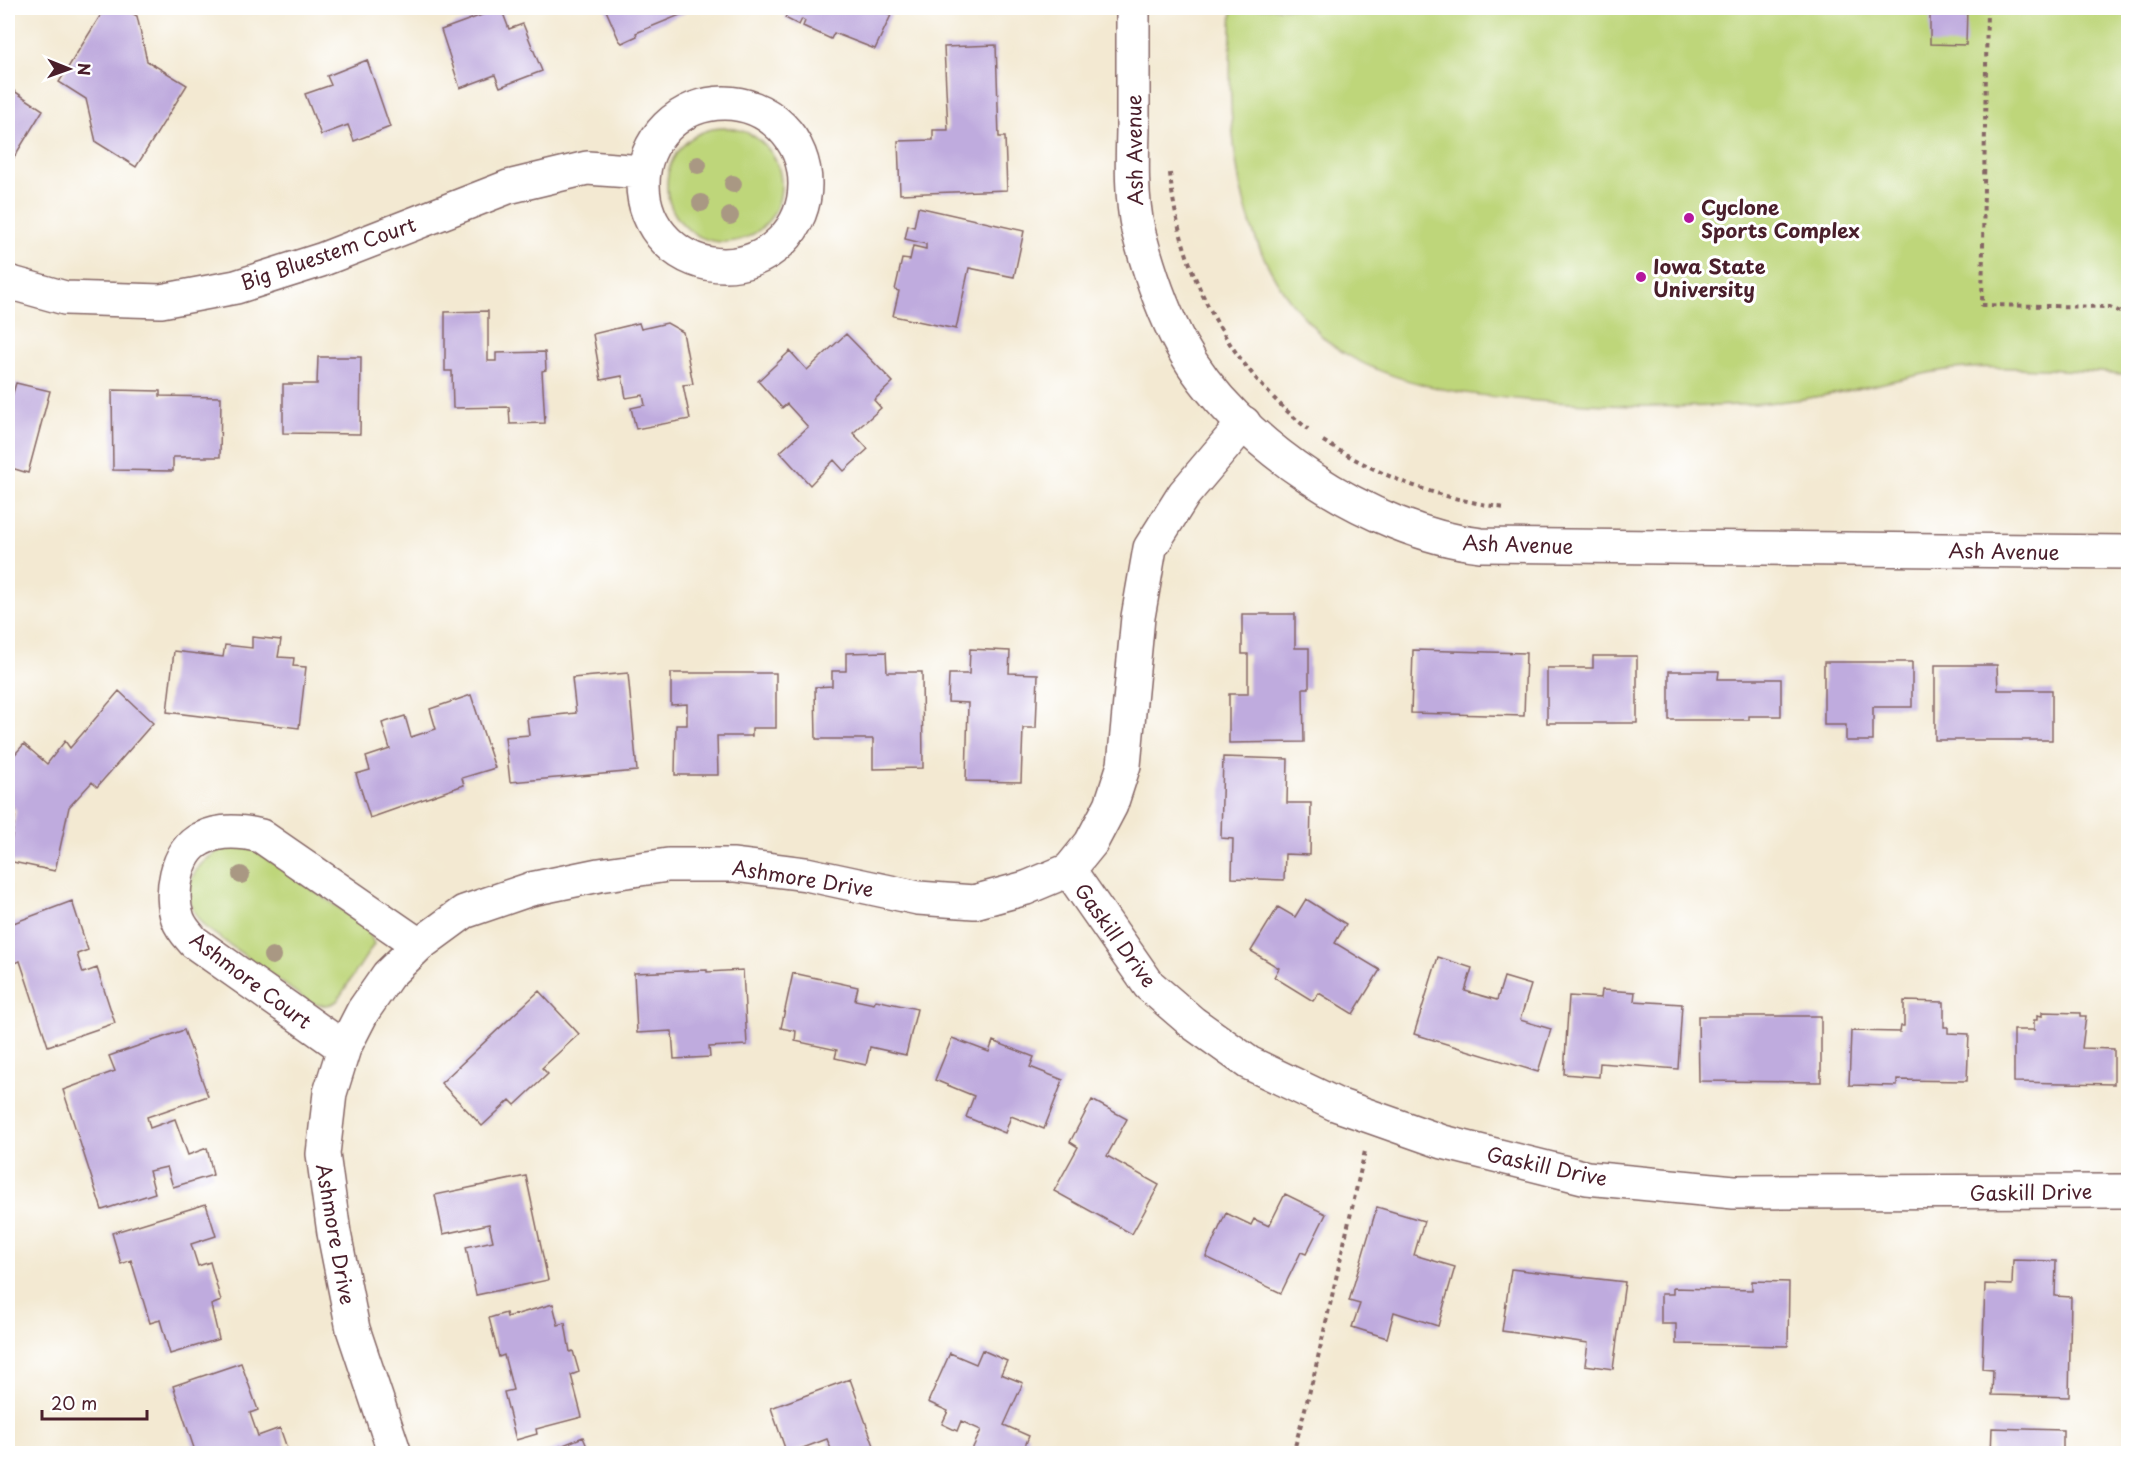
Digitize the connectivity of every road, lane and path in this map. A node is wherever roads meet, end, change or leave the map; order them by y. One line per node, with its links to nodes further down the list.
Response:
1 (1133, 8): 7 (street, Ash Avenue)
2 (1987, 8): 6 (path)
3 (1169, 165): 8 (path)
4 (644, 172): 4 (street); 5 (street, Big Bluestem Court)
5 (8, 282)
6 (2128, 316)
7 (1244, 423): 11 (street, Ash Avenue); 12 (street, Ashmore Drive)
8 (1310, 430)
9 (1318, 438): 10 (path)
10 (1517, 510)
11 (2128, 552)
12 (1069, 870): 13 (street, Ashmore Drive); 16 (street, Gaskill Drive)
13 (419, 945): 14 (street, Ashmore Drive); 14 (street, Ashmore Court)
14 (344, 1048): 17 (street, Ashmore Drive)
15 (1369, 1145): 18 (path)
16 (2128, 1191)
17 (395, 1454)
18 (1293, 1454)

